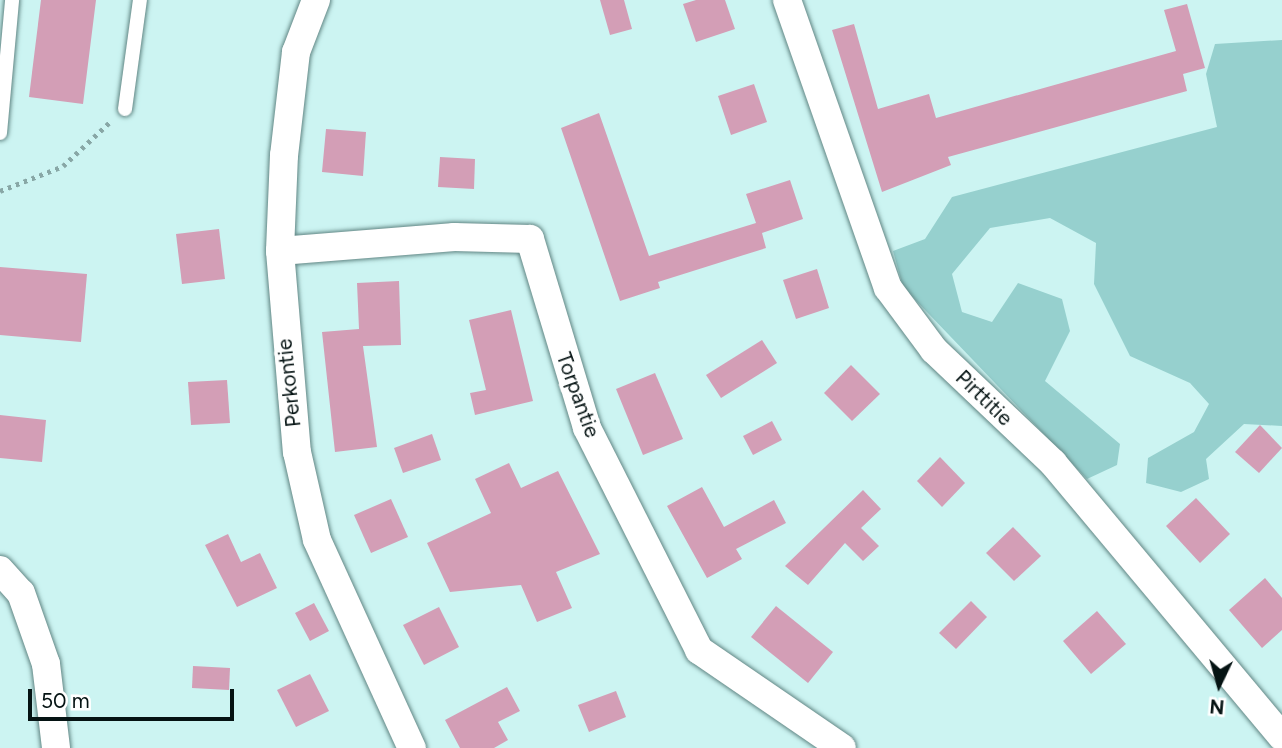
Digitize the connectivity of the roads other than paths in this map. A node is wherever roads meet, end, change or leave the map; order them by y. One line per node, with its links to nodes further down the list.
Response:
1 (12, 0): 6 (lane)
2 (141, 0): 5 (lane)
3 (316, 0): 7 (street, Perkontie)
4 (787, 0): 9 (street, Pirttitie)
5 (125, 109)
6 (0, 133)
7 (280, 251): 11 (street, Perkontie); 12 (street, Torpantie)
8 (0, 570): 10 (street)
9 (1277, 721)
10 (55, 748)
11 (412, 748)
12 (842, 748)

